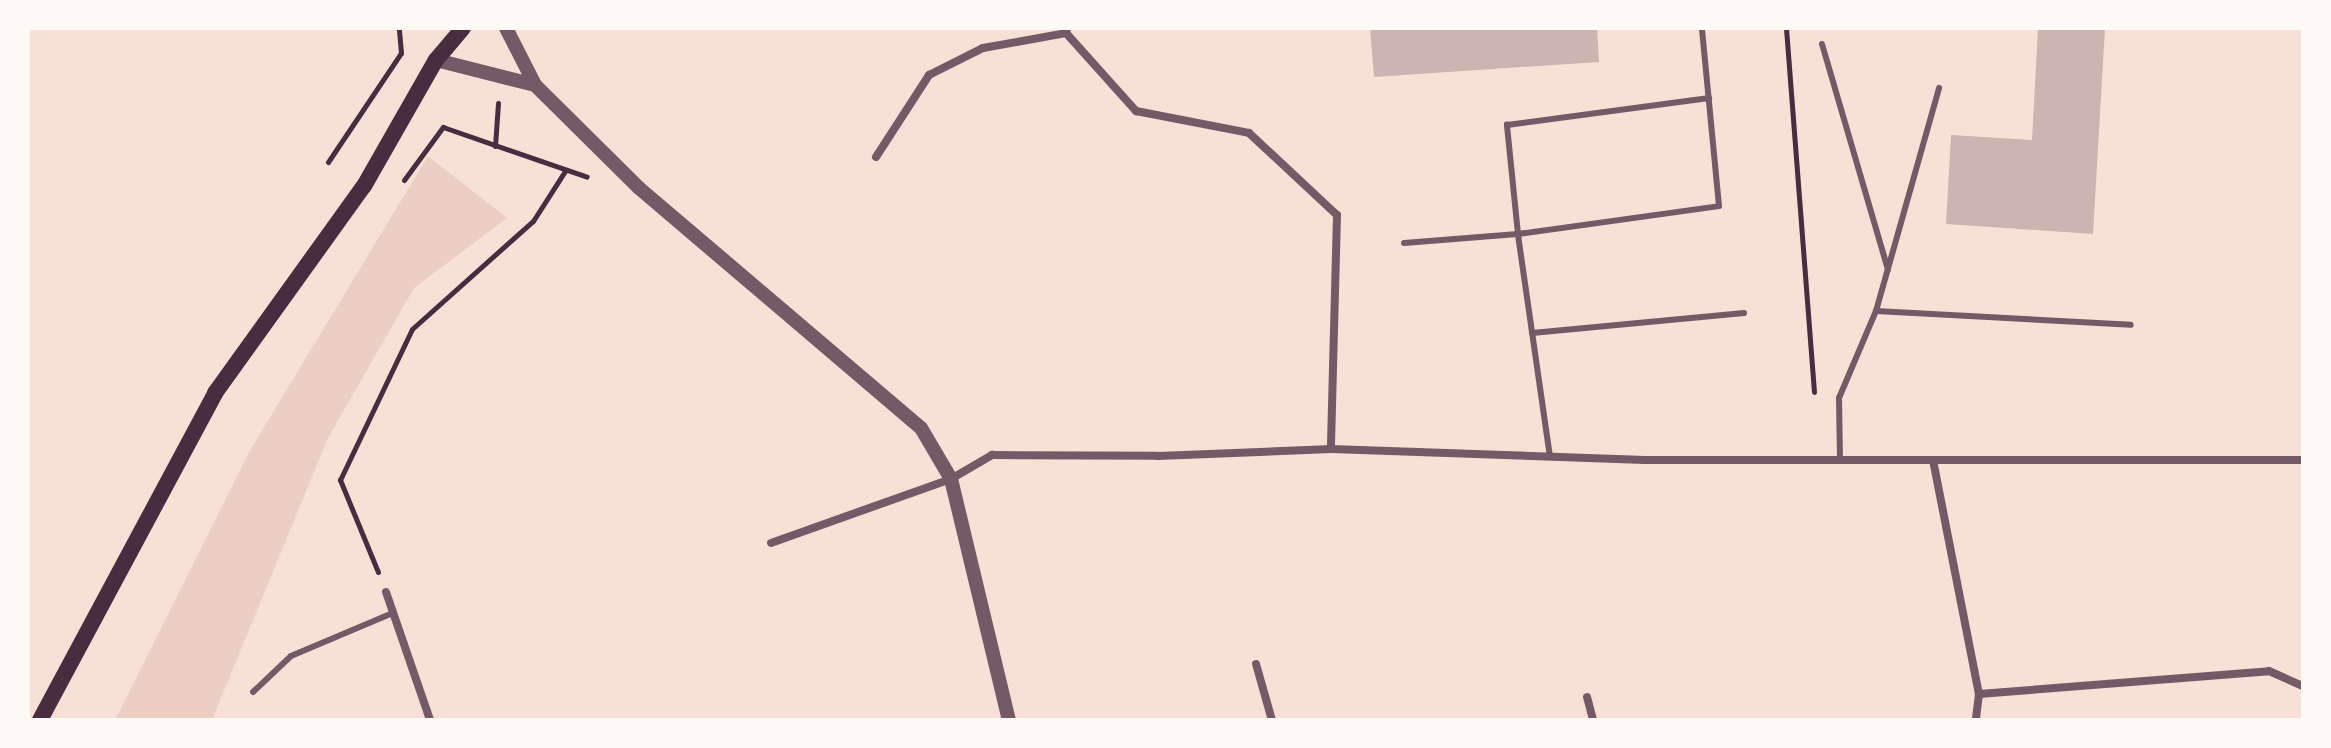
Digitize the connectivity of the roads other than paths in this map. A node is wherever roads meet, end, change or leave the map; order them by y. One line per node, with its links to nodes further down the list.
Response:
1 (463, 28): 6 (main road)
2 (506, 28): 7 (street)
3 (1702, 28): 9 (lane)
4 (1067, 31): 10 (street); 18 (street)
5 (1822, 44): 13 (lane)
6 (436, 60): 7 (street); 32 (main road)
7 (535, 85): 23 (street)
8 (1939, 88): 13 (lane)
9 (1709, 98): 11 (lane); 11 (lane)
10 (876, 157)
11 (1518, 234): 12 (lane); 17 (lane)
12 (1404, 243)
13 (1888, 270): 14 (lane)
14 (1876, 311): 16 (lane); 22 (lane)
15 (1744, 313): 17 (lane)
16 (2131, 325)
17 (1532, 333): 19 (lane)
18 (1331, 449): 19 (street); 23 (street)
19 (1550, 457): 22 (street)
20 (1933, 460): 21 (street); 22 (street); 30 (street)
21 (2303, 460)
22 (1840, 461)
23 (951, 479): 24 (street); 34 (street)
24 (771, 543)
25 (386, 592): 26 (street)
26 (393, 613): 29 (lane); 33 (street)
27 (1256, 664): 35 (street)
28 (2303, 686): 30 (street)
29 (253, 692)
30 (1979, 694): 37 (street)
31 (1587, 697): 36 (street)
32 (40, 720)
33 (430, 720)
34 (1009, 720)
35 (1272, 720)
36 (1593, 720)
37 (1976, 720)

